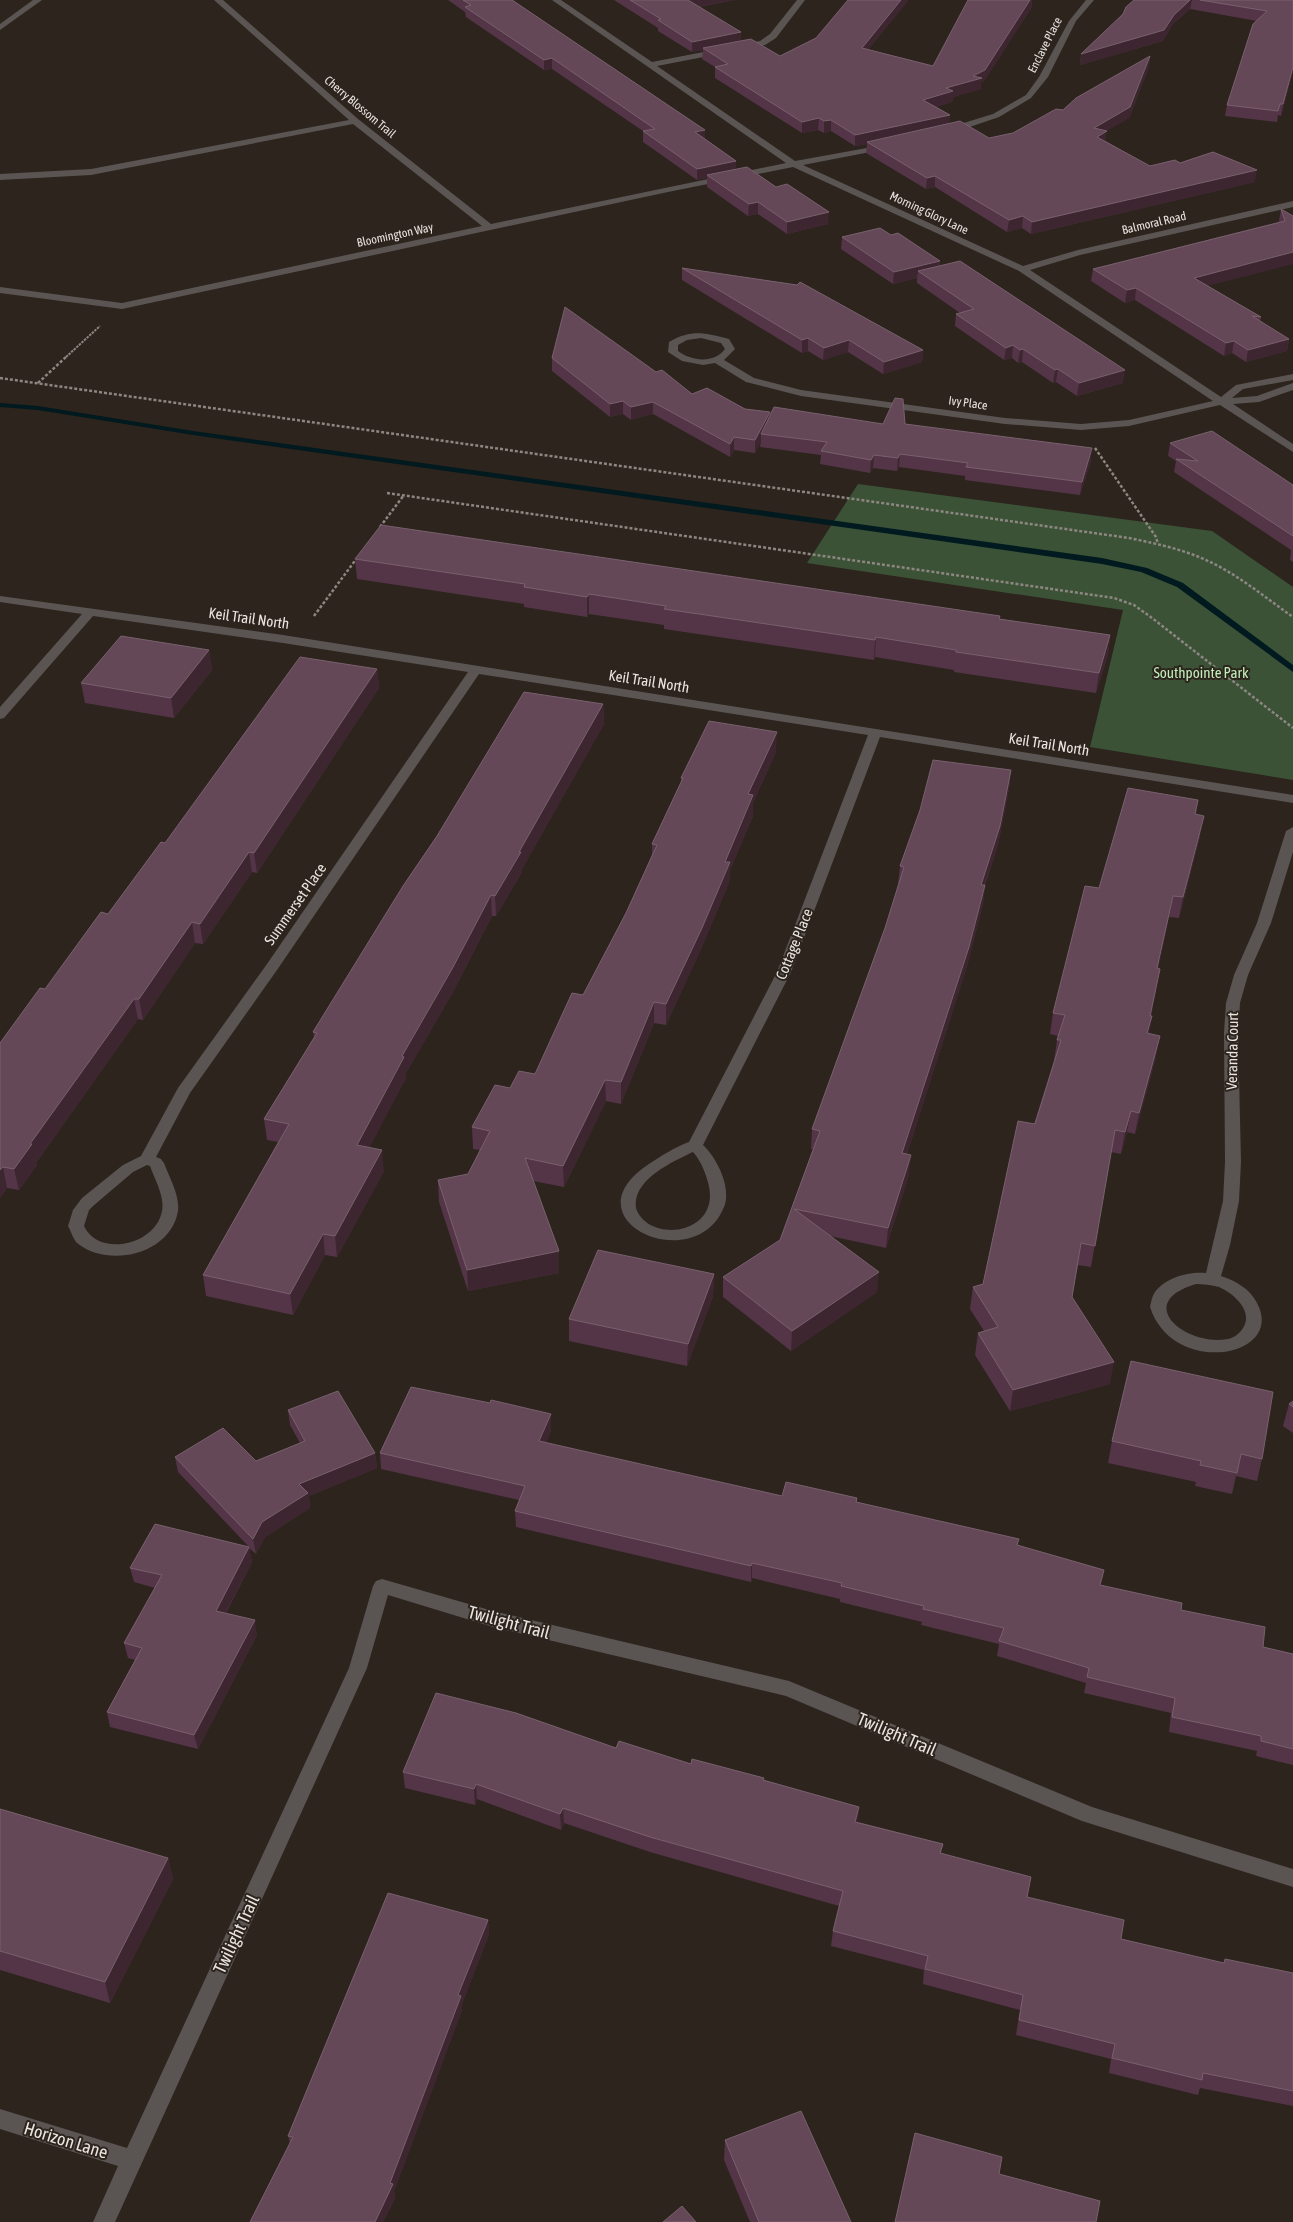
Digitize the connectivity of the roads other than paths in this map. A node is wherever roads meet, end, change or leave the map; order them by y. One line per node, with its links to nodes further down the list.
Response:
1 (38, 0): 6 (street)
2 (218, 0): 8 (street, Cherry Blossom Trail)
3 (556, 0): 7 (street, Morning Glory Lane)
4 (800, 0): 7 (street)
5 (1090, 0): 9 (street, Enclave Place)
6 (0, 28)
7 (651, 65): 11 (street, Morning Glory Lane)
8 (356, 120): 12 (street); 14 (street, Cherry Blossom Trail)
9 (939, 133)
10 (897, 143): 11 (street)
11 (793, 164): 14 (street, Bloomington Way); 15 (street, Morning Glory Lane)
12 (0, 177)
13 (1293, 204): 15 (street, Balmoral Road)
14 (490, 228): 16 (street, Bloomington Way)
15 (1022, 269): 20 (street, Morning Glory Lane)
16 (0, 290)
17 (717, 360): 17 (street); 20 (street, Ivy Place)
18 (1293, 377): 20 (street)
19 (1293, 386): 20 (street, Ivy Place)
20 (1221, 402): 21 (street, Morning Glory Lane)
21 (1293, 449)
22 (0, 599): 23 (street, Keil Trail North)
23 (90, 612): 24 (street, Keil Trail North); 25 (street)
24 (475, 670): 26 (street, Keil Trail North); 30 (street, Summerset Place)
25 (0, 715)
26 (876, 734): 27 (street, Keil Trail North); 29 (street, Cottage Place)
27 (1293, 799)
28 (1293, 831): 31 (street, Veranda Court)
29 (695, 1146): 29 (street)
30 (147, 1160): 30 (street)
31 (1212, 1279): 31 (street)
32 (1293, 1878): 34 (street, Twilight Trail)
33 (0, 2119): 34 (street, Horizon Lane)
34 (132, 2160): 35 (street, Twilight Trail)
35 (104, 2222)

